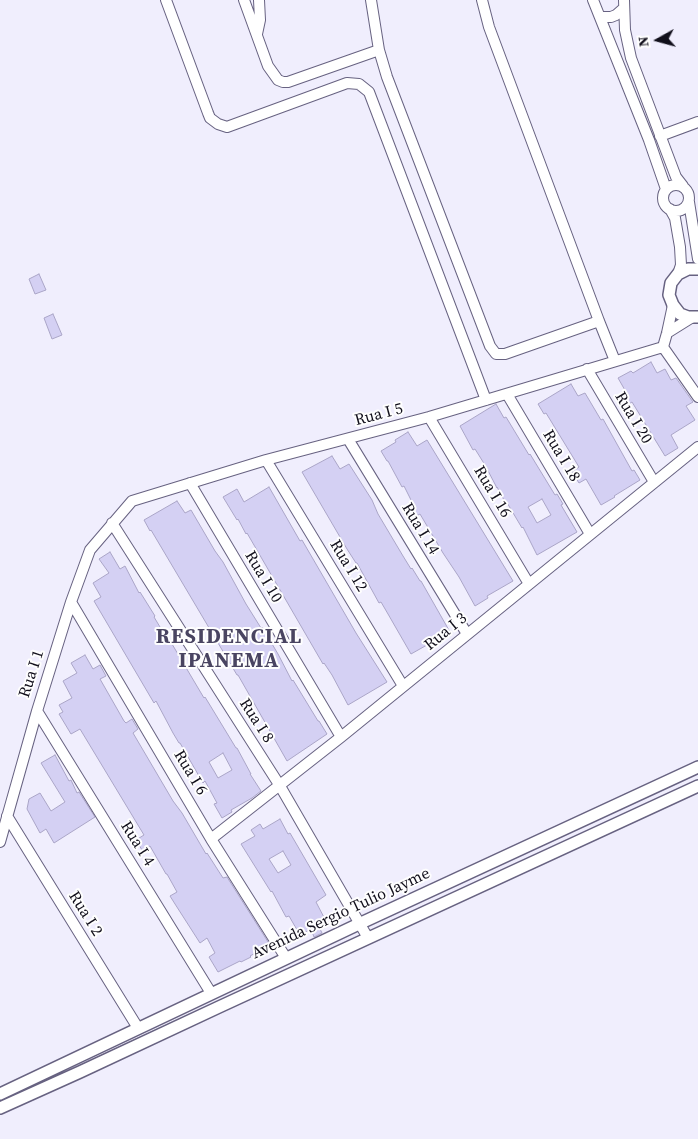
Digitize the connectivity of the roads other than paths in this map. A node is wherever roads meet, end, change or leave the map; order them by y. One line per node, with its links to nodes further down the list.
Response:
1 (166, 0): 29 (street)
2 (244, 0): 9 (street)
3 (259, 0): 9 (street)
4 (370, 0): 10 (street)
5 (482, 0): 22 (street)
6 (594, 0): 8 (street)
7 (624, 4): 8 (street); 12 (street)
8 (601, 17): 14 (street)
9 (257, 35): 10 (street)
10 (379, 50): 22 (street)
11 (698, 122): 12 (street)
12 (660, 136): 13 (street)
13 (683, 186): 14 (street); 15 (street)
14 (666, 189): 16 (street)
15 (689, 202): 16 (street); 17 (street)
16 (670, 209): 19 (street)
17 (698, 260)
18 (698, 269): 19 (street)
19 (678, 274): 20 (street)
20 (672, 305): 21 (street); 23 (street)
21 (695, 318): 23 (street)
22 (598, 321): 25 (street)
23 (667, 333): 24 (street)
24 (663, 347): 25 (street, Rua I 5); 28 (street)
25 (615, 361): 26 (street, Rua I 5)
26 (587, 369): 27 (street, Rua I 5); 34 (street, Rua I 20)
27 (507, 394): 29 (street, Rua I 5); 37 (street, Rua I 18)
28 (698, 398)
29 (486, 400): 30 (street, Rua I 5)
30 (428, 416): 31 (street, Rua I 5); 38 (street, Rua I 16)
31 (348, 439): 33 (street, Rua I 5); 40 (street, Rua I 14)
32 (698, 447): 34 (street, Rua I 3)
33 (266, 460): 35 (street, Rua I 5); 41 (street, Rua I 12)
34 (654, 482): 37 (street, Rua I 3)
35 (190, 483): 36 (street, Rua I 5); 43 (street, Rua I 10)
36 (112, 523): 39 (street, Rua I 1); 45 (street, Rua I 8)
37 (590, 534): 38 (street, Rua I 3)
38 (529, 584): 40 (street, Rua I 3)
39 (71, 602): 42 (street, Rua I 1); 48 (street, Rua I 6)
40 (467, 634): 41 (street, Rua I 3)
41 (403, 686): 43 (street, Rua I 3)
42 (36, 711): 47 (street, Rua I 1); 53 (street, Rua I 4)
43 (341, 737): 45 (street, Rua I 3)
44 (698, 767): 50 (street, Avenida Sergio Tulio Jayme)
45 (280, 786): 48 (street, Rua I 3); 50 (street, Rua I 8)
46 (698, 786): 51 (street, Avenida Sergio Tulio Jayme)
47 (7, 816): 49 (street, Rua I 1); 54 (street, Rua I 2)
48 (212, 839): 52 (street, Rua I 6)
49 (0, 842)
50 (361, 923): 51 (street, Rua I 8); 52 (street, Avenida Sergio Tulio Jayme)
51 (368, 938): 56 (street, Avenida Sergio Tulio Jayme)
52 (286, 958): 53 (street, Avenida Sergio Tulio Jayme)
53 (211, 994): 54 (street, Avenida Sergio Tulio Jayme)
54 (138, 1028): 55 (street, Avenida Sergio Tulio Jayme)
55 (0, 1094)
56 (0, 1108)

